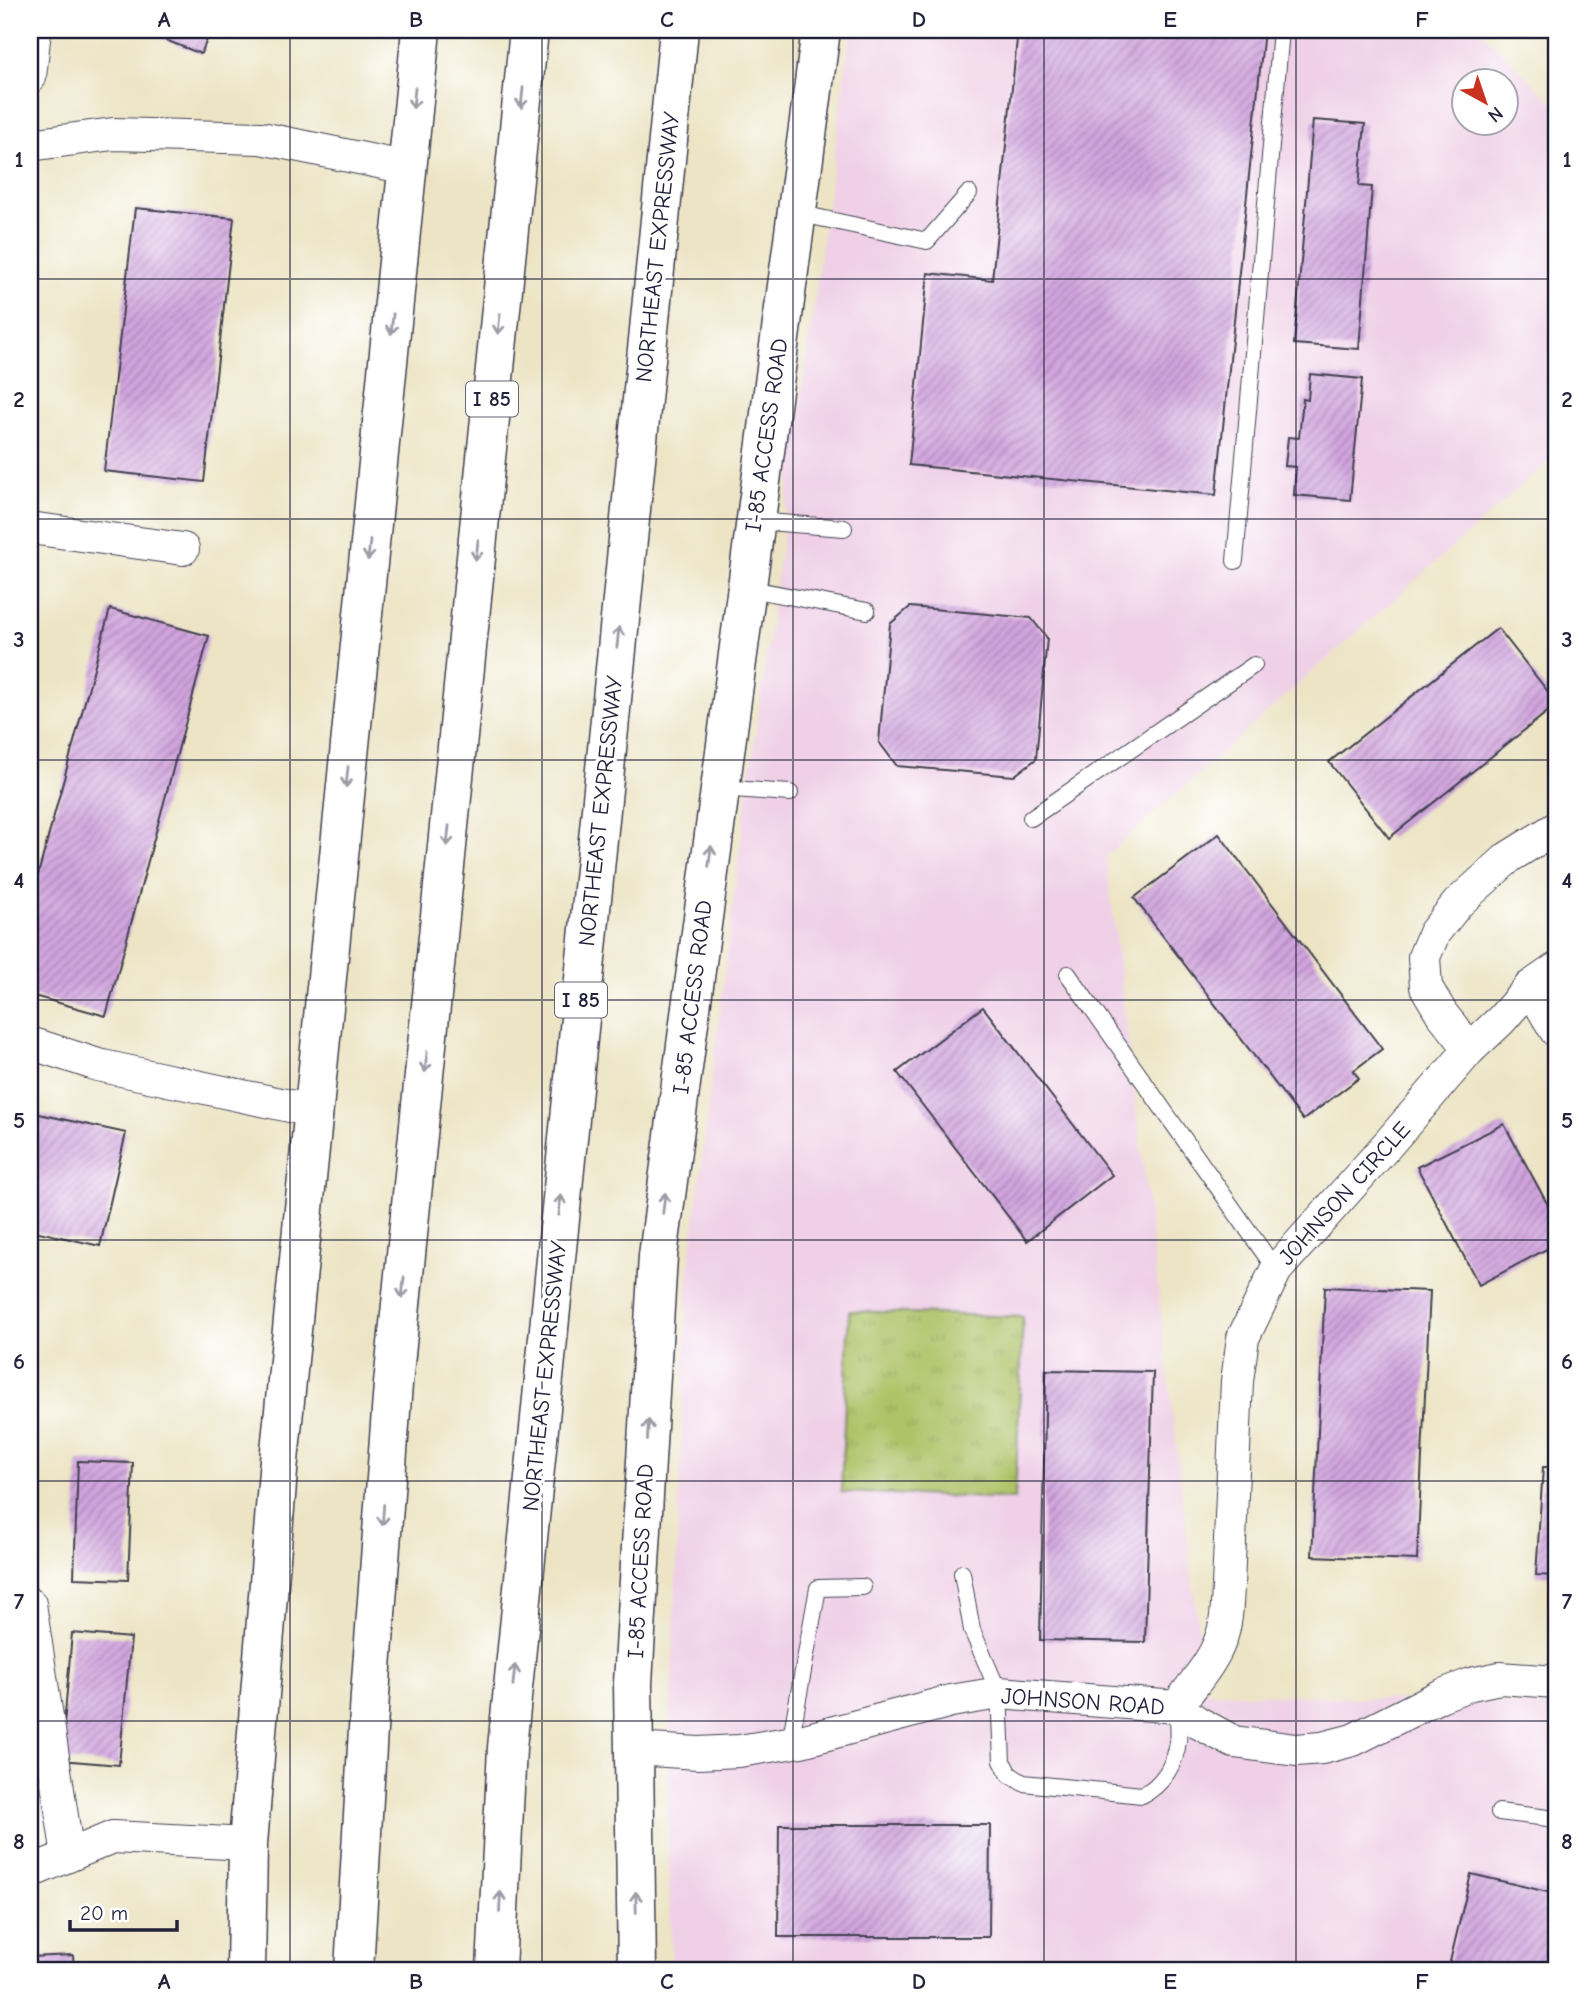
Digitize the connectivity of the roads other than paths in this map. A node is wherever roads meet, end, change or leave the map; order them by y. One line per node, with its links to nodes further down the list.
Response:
1 (35, 30): 7 (street)
2 (421, 30): 9 (main road, one-way to 9)
3 (529, 30): 46 (main road, I 85, one-way to 46)
4 (679, 30): 47 (main road, NORTHEAST EXPRESSWAY / I 85, one-way to 4)
5 (821, 30): 11 (main road, I-85 ACCESS ROAD)
6 (1281, 30): 16 (lane)
7 (30, 77)
8 (30, 145): 9 (street)
9 (408, 168): 30 (main road, one-way to 30)
10 (969, 192): 11 (lane)
11 (796, 212): 12 (main road, I-85 ACCESS ROAD)
12 (754, 521): 14 (lane); 17 (main road, I-85 ACCESS ROAD)
13 (30, 528): 15 (street)
14 (844, 528)
15 (183, 549)
16 (1235, 561)
17 (746, 588): 18 (lane); 20 (main road, I-85 ACCESS ROAD)
18 (867, 611)
19 (1254, 665): 22 (lane)
20 (719, 788): 21 (lane); 39 (main road, I-85 ACCESS ROAD, one-way to 20)
21 (790, 793)
22 (1031, 818)
23 (1556, 828): 29 (street)
24 (1556, 969): 26 (street, JOHNSON CIRCLE)
25 (1068, 974): 31 (lane)
26 (1530, 987): 27 (street); 29 (street, JOHNSON CIRCLE)
27 (1556, 1031)
28 (30, 1043): 30 (street)
29 (1470, 1049): 31 (street, JOHNSON CIRCLE)
30 (313, 1111): 42 (main road)
31 (1276, 1270): 37 (street, JOHNSON CIRCLE)
32 (962, 1573): 36 (lane)
33 (863, 1587): 38 (lane)
34 (30, 1604): 43 (street)
35 (1556, 1682): 37 (street, JOHNSON ROAD)
36 (999, 1693): 37 (street, JOHNSON ROAD); 37 (lane); 38 (street, JOHNSON ROAD)
37 (1177, 1707)
38 (790, 1743): 39 (street, JOHNSON ROAD)
39 (634, 1749): 48 (main road, I-85 ACCESS ROAD, one-way to 39)
40 (1499, 1812): 41 (lane)
41 (1556, 1818)
42 (248, 1844): 43 (street); 45 (main road)
43 (68, 1856): 44 (street)
44 (30, 1872)
45 (246, 1970)
46 (354, 1970)
47 (496, 1970)
48 (637, 1970)

